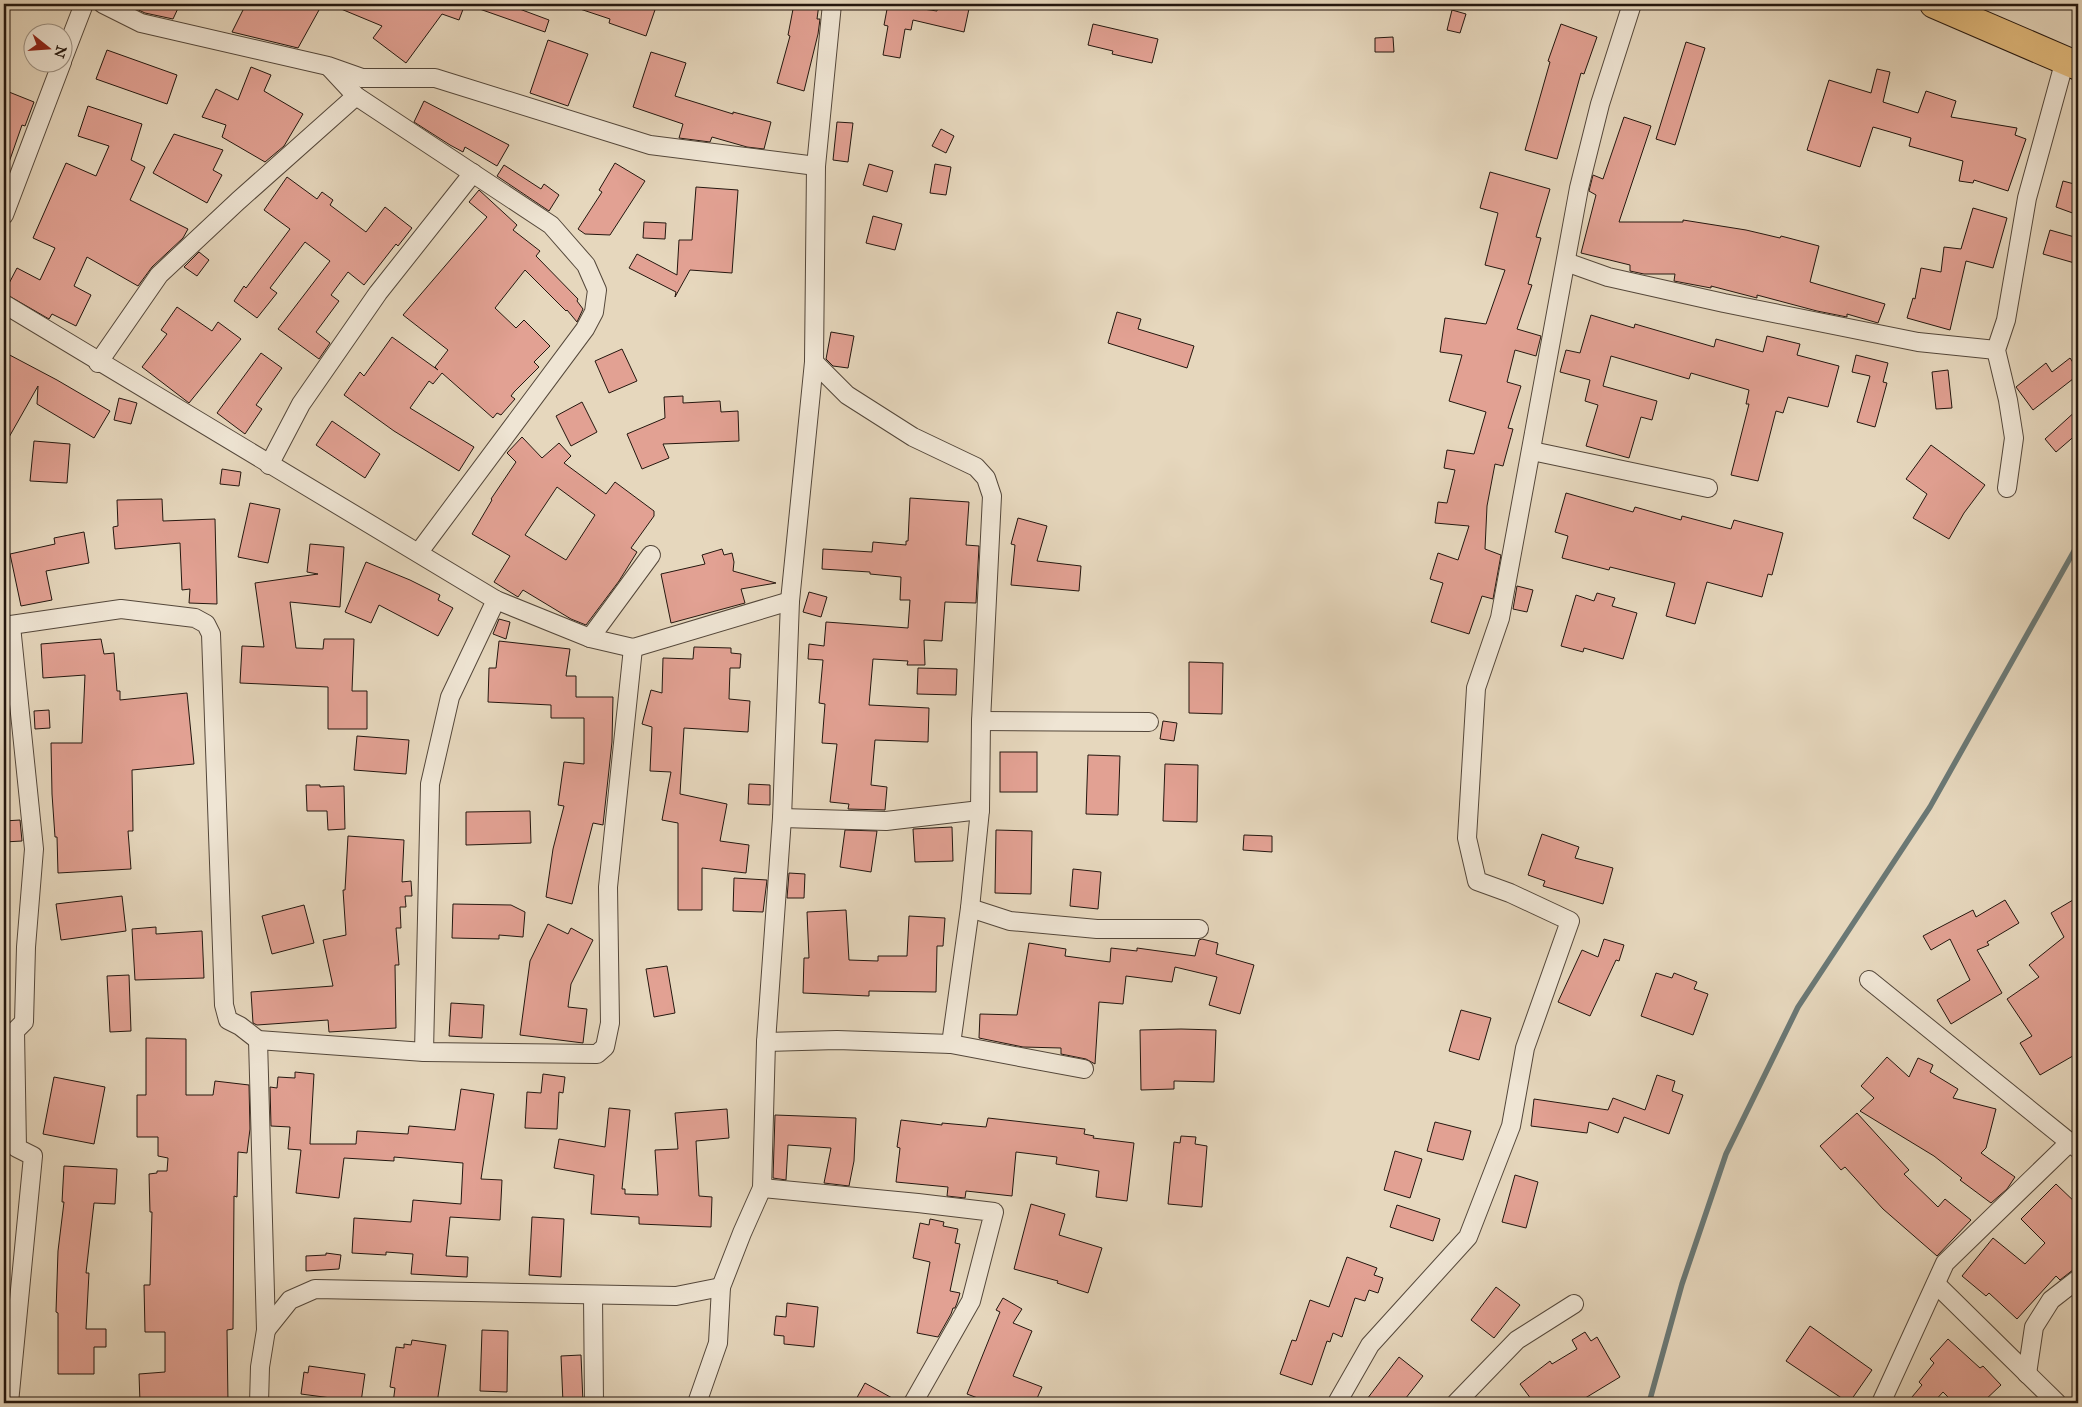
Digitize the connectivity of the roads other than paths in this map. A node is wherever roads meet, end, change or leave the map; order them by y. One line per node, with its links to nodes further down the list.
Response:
1 (84, 4): 6 (street)
2 (103, 4): 8 (street)
3 (832, 4): 11 (street)
4 (1632, 4): 14 (street)
5 (1934, 4): 7 (main road)
6 (72, 36)
7 (2072, 63): 16 (street)
8 (328, 66): 10 (street); 11 (street)
9 (58, 72): 13 (street)
10 (356, 96): 12 (street); 18 (street)
11 (816, 166): 17 (street)
12 (473, 173): 20 (street); 23 (street)
13 (4, 216)
14 (1566, 262): 16 (street); 19 (street)
15 (4, 304): 18 (street)
16 (1996, 350): 22 (street)
17 (814, 362): 26 (street); 30 (street)
18 (98, 363): 20 (street)
19 (1532, 451): 21 (street); 56 (street)
20 (269, 464): 23 (street)
21 (1708, 488)
22 (2006, 488)
23 (419, 552): 25 (street)
24 (651, 555): 28 (street)
25 (496, 600): 28 (street); 40 (street)
26 (790, 601): 29 (street); 33 (street)
27 (7, 626): 37 (street); 51 (street)
28 (590, 638): 29 (street)
29 (633, 648): 40 (street)
30 (981, 721): 31 (street); 32 (street)
31 (1148, 722)
32 (980, 810): 33 (street); 34 (street)
33 (782, 818): 38 (street)
34 (970, 908): 35 (street); 39 (street)
35 (1199, 929)
36 (1869, 980): 42 (street)
37 (258, 1040): 40 (street); 49 (street)
38 (766, 1042): 39 (street); 43 (street)
39 (951, 1044): 41 (street)
40 (424, 1052)
41 (1084, 1069)
42 (2074, 1146): 45 (street)
43 (762, 1188): 46 (street); 55 (street)
44 (2078, 1279): 50 (street)
45 (1936, 1284): 50 (street); 58 (street)
46 (722, 1287): 47 (street); 54 (street)
47 (594, 1295): 49 (street); 53 (street)
48 (1574, 1304): 57 (street)
49 (266, 1330): 52 (street)
50 (2027, 1374): 59 (street)
51 (9, 1403)
52 (260, 1403)
53 (594, 1403)
54 (697, 1403)
55 (913, 1403)
56 (1339, 1403)
57 (1456, 1403)
58 (1881, 1403)
59 (2057, 1403)

